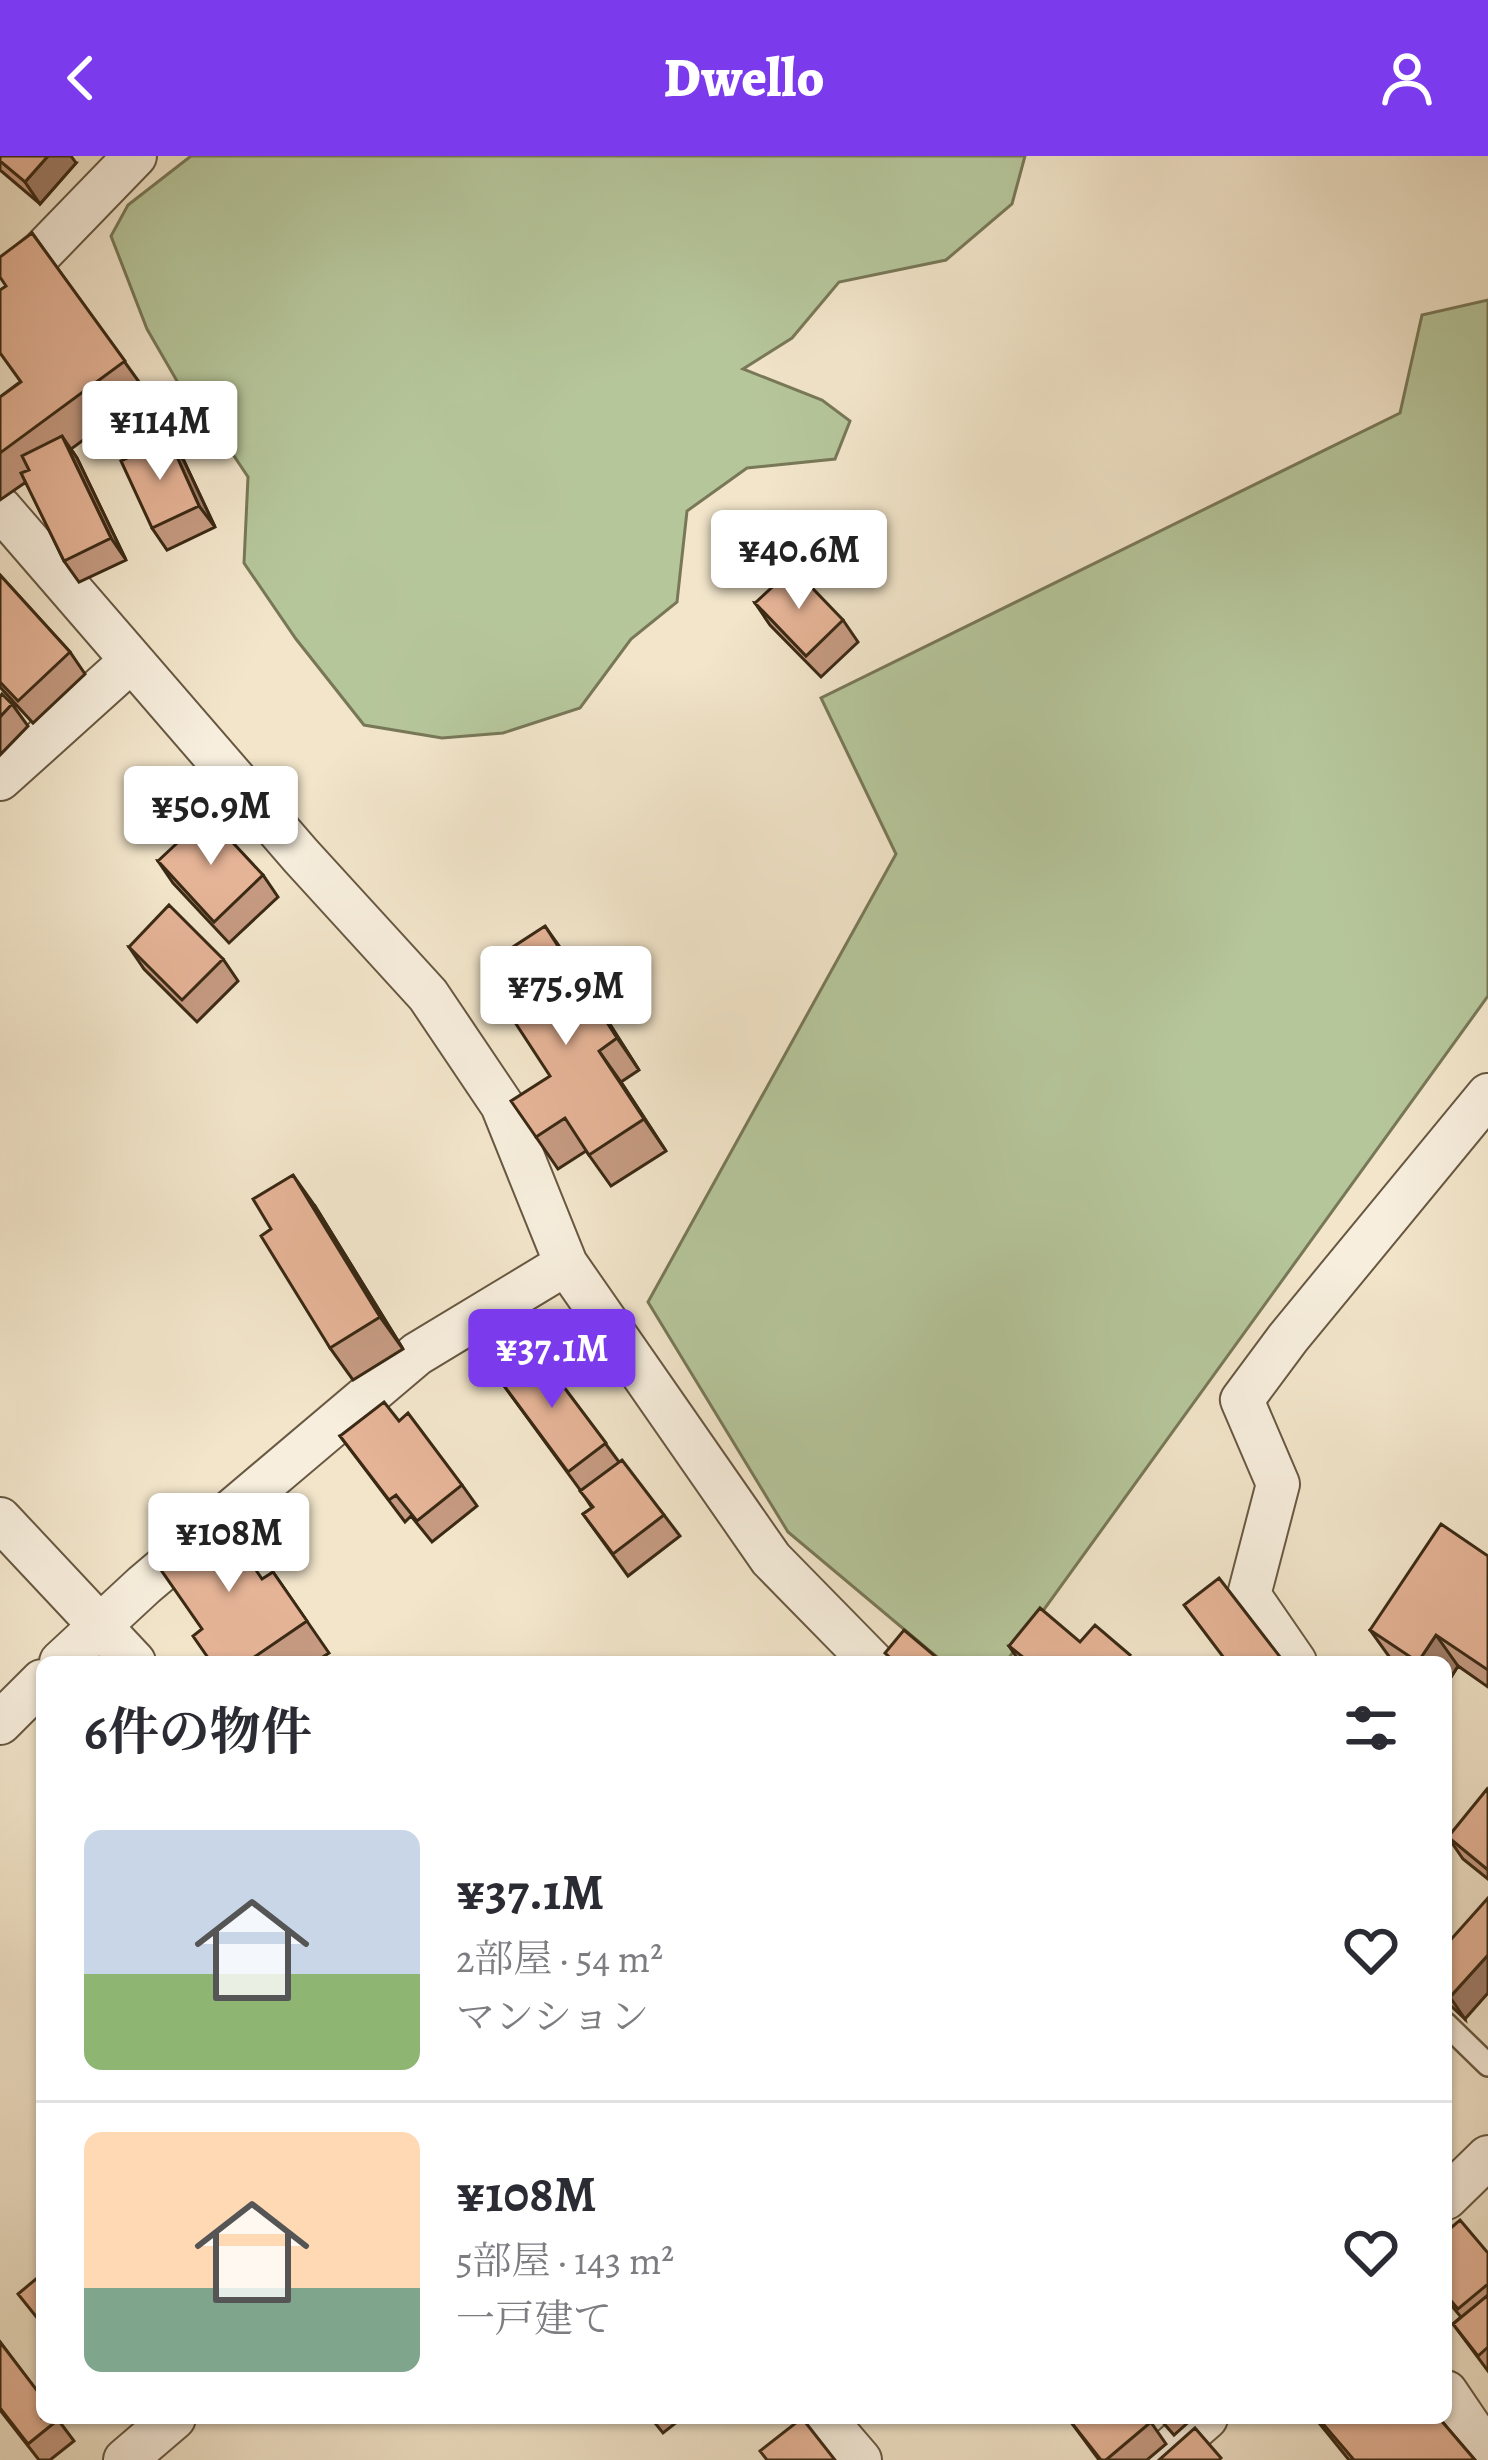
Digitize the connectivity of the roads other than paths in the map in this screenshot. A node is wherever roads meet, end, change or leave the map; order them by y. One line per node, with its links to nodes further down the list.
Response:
1 (135, 156): 2 (street)
2 (0, 286)
3 (0, 508): 4 (street)
4 (131, 661): 5 (street); 7 (street)
5 (0, 779)
6 (1488, 1095): 13 (street)
7 (566, 1264): 9 (street); 12 (street)
8 (0, 1519): 9 (street)
9 (98, 1625): 10 (street); 11 (street)
10 (68, 1656)
11 (128, 1656)
12 (866, 1656)
13 (1291, 1656)
14 (36, 1687): 15 (street)
15 (0, 1723)
16 (1452, 2030): 17 (lane)
17 (1488, 2065)
18 (1488, 2157): 19 (street)
19 (1452, 2192)
20 (1452, 2401): 24 (street)
21 (167, 2424): 25 (street)
22 (829, 2424): 26 (street)
23 (1199, 2424): 27 (street)
24 (1488, 2454)
25 (125, 2460)
26 (860, 2460)
27 (1158, 2460)

